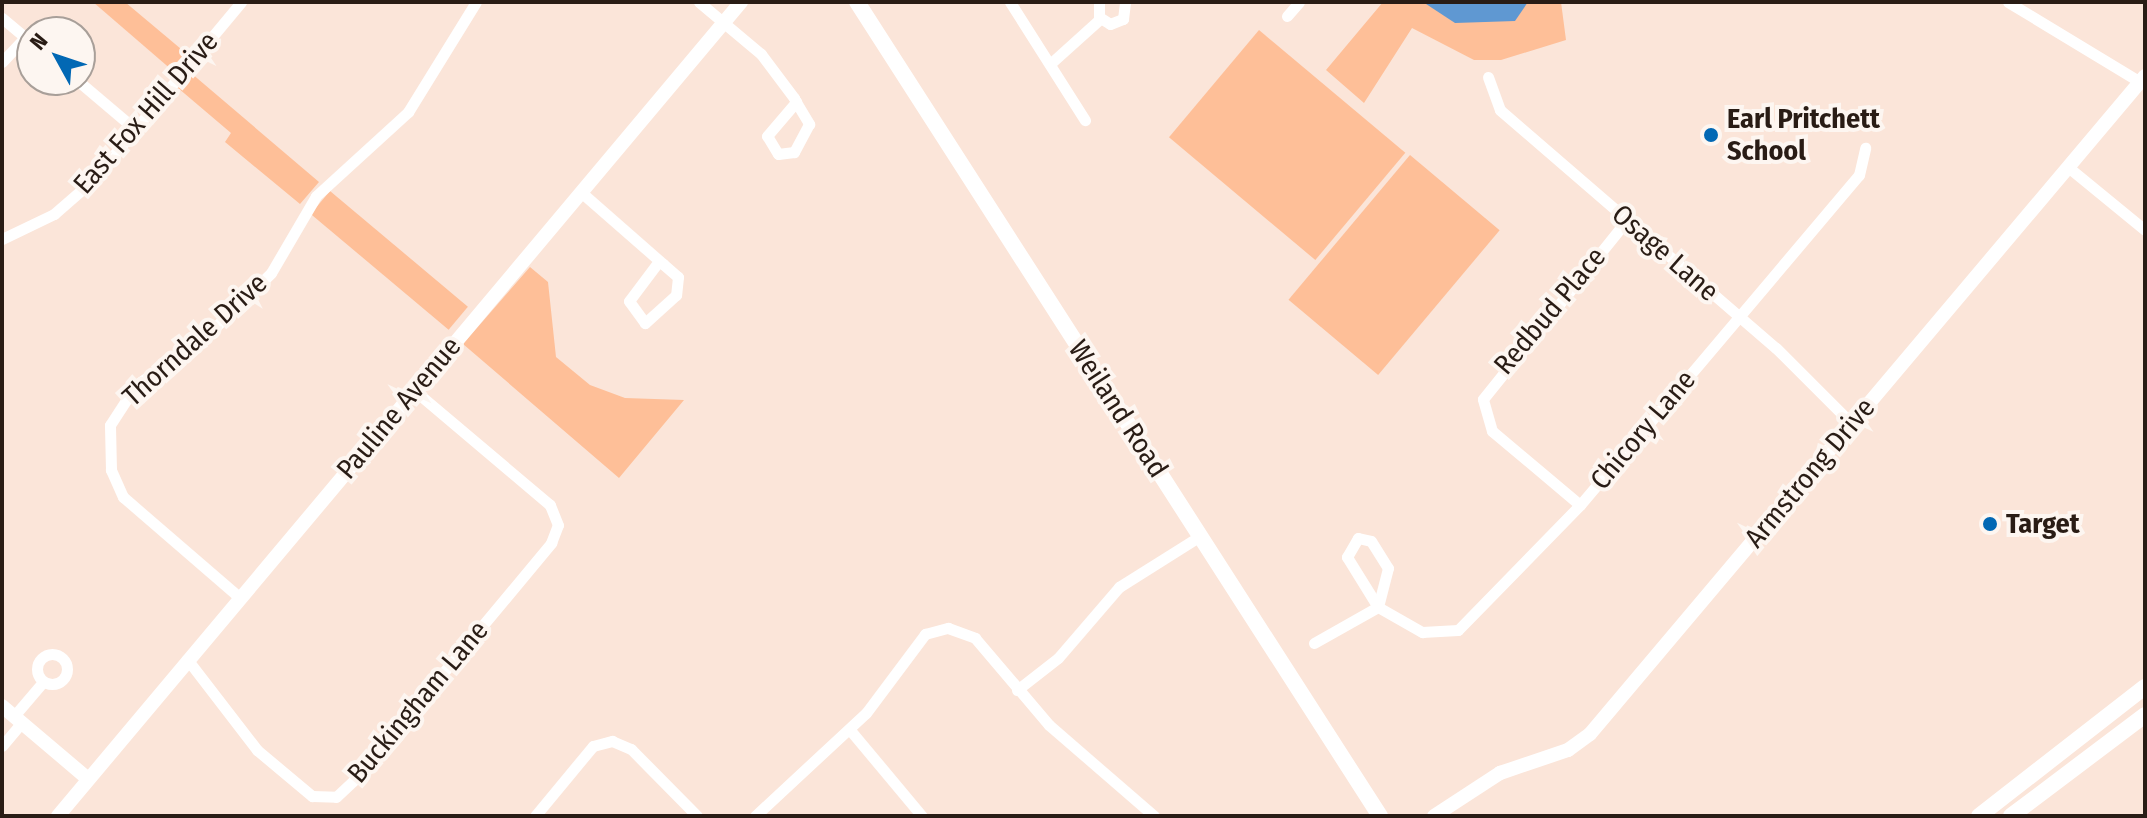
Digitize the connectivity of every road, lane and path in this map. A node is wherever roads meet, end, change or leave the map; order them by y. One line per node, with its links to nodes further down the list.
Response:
1 (241, 2): 20 (street, East Fox Hill Drive)
2 (476, 2): 33 (street, Thorndale Drive)
3 (699, 2): 13 (street)
4 (741, 2): 13 (street, Pauline Avenue)
5 (857, 2): 32 (main road, Weiland Road)
6 (1010, 2): 14 (street)
7 (1099, 2): 12 (street)
8 (1125, 2): 12 (street)
9 (1299, 2): 11 (street)
10 (2008, 2): 16 (street)
11 (1287, 16)
12 (1100, 19): 14 (street)
13 (724, 23): 18 (street); 23 (street, Pauline Avenue)
14 (1050, 64): 19 (street)
15 (1488, 77): 24 (street, Osage Lane)
16 (2142, 79): 22 (street, Armstrong Drive)
17 (96, 96): 20 (street)
18 (796, 102): 18 (street)
19 (1085, 120)
20 (136, 130): 26 (street, East Fox Hill Drive)
21 (1865, 148): 28 (street, Chicory Lane)
22 (2068, 167): 25 (street); 30 (street, Armstrong Drive)
23 (582, 193): 27 (street); 29 (street, Pauline Avenue)
24 (1626, 221): 28 (street, Osage Lane); 31 (street, Redbud Place)
25 (2145, 230)
26 (2, 239)
27 (659, 261): 27 (street)
28 (1739, 317): 30 (street, Osage Lane); 31 (street, Chicory Lane)
29 (414, 390): 33 (street, Pauline Avenue); 36 (street, Buckingham Lane)
30 (1852, 424): 52 (street, Armstrong Drive)
31 (1580, 505): 34 (street, Chicory Lane)
32 (1200, 536): 39 (street); 51 (main road, Weiland Road)
33 (239, 597): 36 (street, Pauline Avenue)
34 (1378, 607): 34 (street, Chicory Lane); 35 (street)
35 (1314, 643)
36 (187, 659): 44 (street, Pauline Avenue)
37 (43, 682): 40 (street)
38 (2145, 687): 53 (main road)
39 (1017, 690): 42 (street); 50 (street)
40 (13, 715): 43 (street); 44 (street)
41 (2145, 715): 54 (main road)
42 (850, 730): 48 (street); 49 (street)
43 (2, 746)
44 (88, 779): 45 (street, Pauline Avenue)
45 (58, 816)
46 (535, 816): 47 (street)
47 (697, 816)
48 (755, 816)
49 (922, 816)
50 (1154, 816)
51 (1380, 816)
52 (1434, 816)
53 (1979, 816)
54 (2011, 816)

